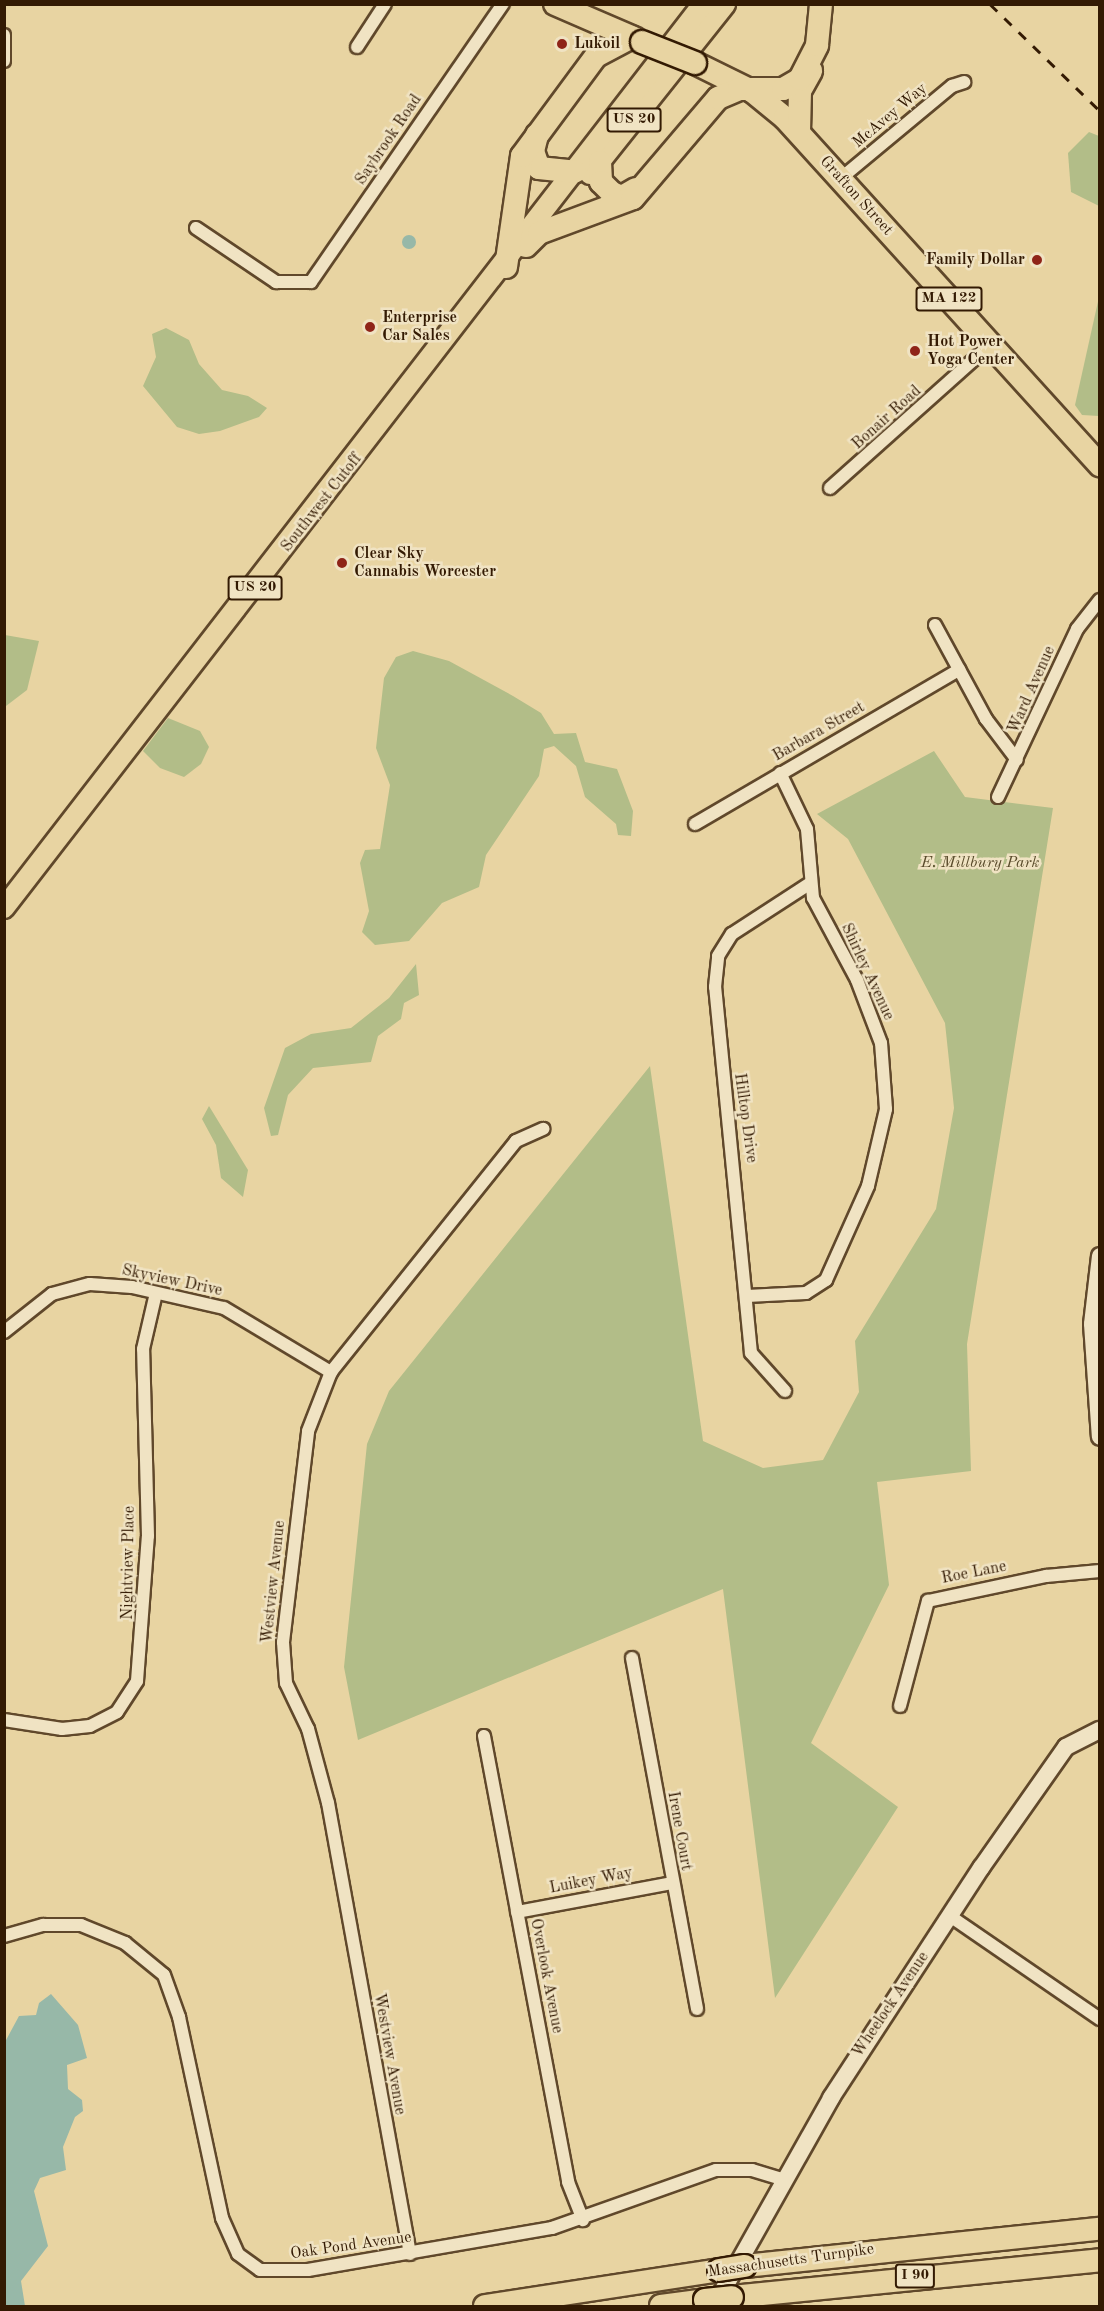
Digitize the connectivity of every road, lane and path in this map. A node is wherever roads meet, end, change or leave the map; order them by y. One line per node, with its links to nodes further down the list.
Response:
1 (385, 4): 11 (street)
2 (503, 4): 22 (street, Saybrook Road)
3 (555, 4): 8 (highway, Grafton Street / MA 122)
4 (703, 4): 20 (main road, Southwest Cutoff / US 20)
5 (725, 4): 19 (main road, Southwest Cutoff / US 20)
6 (821, 4): 16 (highway)
7 (827, 4): 17 (highway)
8 (591, 20): 10 (highway, Grafton Street / MA 122); 12 (highway)
9 (4, 35): 13 (street)
10 (637, 39): 12 (highway); 14 (highway, Grafton Street / MA 122, bridge)
11 (357, 47)
12 (596, 56): 18 (highway)
13 (4, 61)
14 (703, 66): 16 (highway, Grafton Street / MA 122); 19 (highway)
15 (963, 82): 21 (street, McAvey Way)
16 (752, 91): 17 (highway, Grafton Street / MA 122); 23 (highway)
17 (800, 132): 21 (highway, Grafton Street / MA 122)
18 (537, 135): 20 (highway); 24 (highway)
19 (600, 162): 23 (main road, Southwest Cutoff / US 20)
20 (575, 172): 24 (main road, Southwest Cutoff / US 20)
21 (840, 179): 25 (highway, Grafton Street / MA 122)
22 (196, 228)
23 (533, 239): 24 (main road, Southwest Cutoff / US 20)
24 (506, 267): 36 (main road, Southwest Cutoff / US 20)
25 (990, 345): 26 (highway, Grafton Street / MA 122); 27 (street, Bonair Road)
26 (1100, 466)
27 (830, 488)
28 (1100, 600): 31 (street, Ward Avenue)
29 (935, 625): 30 (street)
30 (959, 670): 31 (street); 32 (street, Barbara Street)
31 (1017, 760): 33 (street, Ward Avenue)
32 (780, 773): 34 (street, Barbara Street); 35 (street, Shirley Avenue)
33 (998, 797)
34 (695, 824)
35 (809, 884): 40 (street, Hilltop Drive); 40 (street, Shirley Avenue)
36 (4, 908)
37 (543, 1129): 42 (street, Westview Avenue)
38 (1100, 1256): 44 (street)
39 (156, 1293): 41 (street, Skyview Drive); 42 (street, Skyview Drive); 49 (street, Nightview Place)
40 (747, 1296): 43 (street, Hilltop Drive)
41 (4, 1332)
42 (331, 1372): 61 (street, Westview Avenue)
43 (785, 1391)
44 (1097, 1398): 45 (street)
45 (1100, 1437)
46 (1100, 1571): 48 (street, Roe Lane)
47 (632, 1658): 52 (street, Irene Court)
48 (900, 1706)
49 (4, 1720)
50 (1100, 1730): 54 (street, Wheelock Avenue)
51 (484, 1736): 53 (street, Overlook Avenue)
52 (672, 1882): 53 (street, Luikey Way); 56 (street, Irene Court)
53 (517, 1912): 59 (street, Overlook Avenue)
54 (950, 1916): 57 (street); 58 (street, Wheelock Avenue)
55 (4, 1936): 61 (street, Oak Pond Avenue)
56 (697, 2010)
57 (1100, 2019)
58 (782, 2179): 59 (street, Oak Pond Avenue); 63 (street, Wheelock Avenue)
59 (583, 2220): 61 (street, Oak Pond Avenue)
60 (1100, 2229): 64 (highway, Massachusetts Turnpike / I 90, bridge)
61 (410, 2254)
62 (1100, 2260): 63 (highway, Massachusetts Turnpike / I 90)
63 (717, 2301): 65 (highway, Massachusetts Turnpike / I 90)
64 (485, 2307)
65 (661, 2307)

